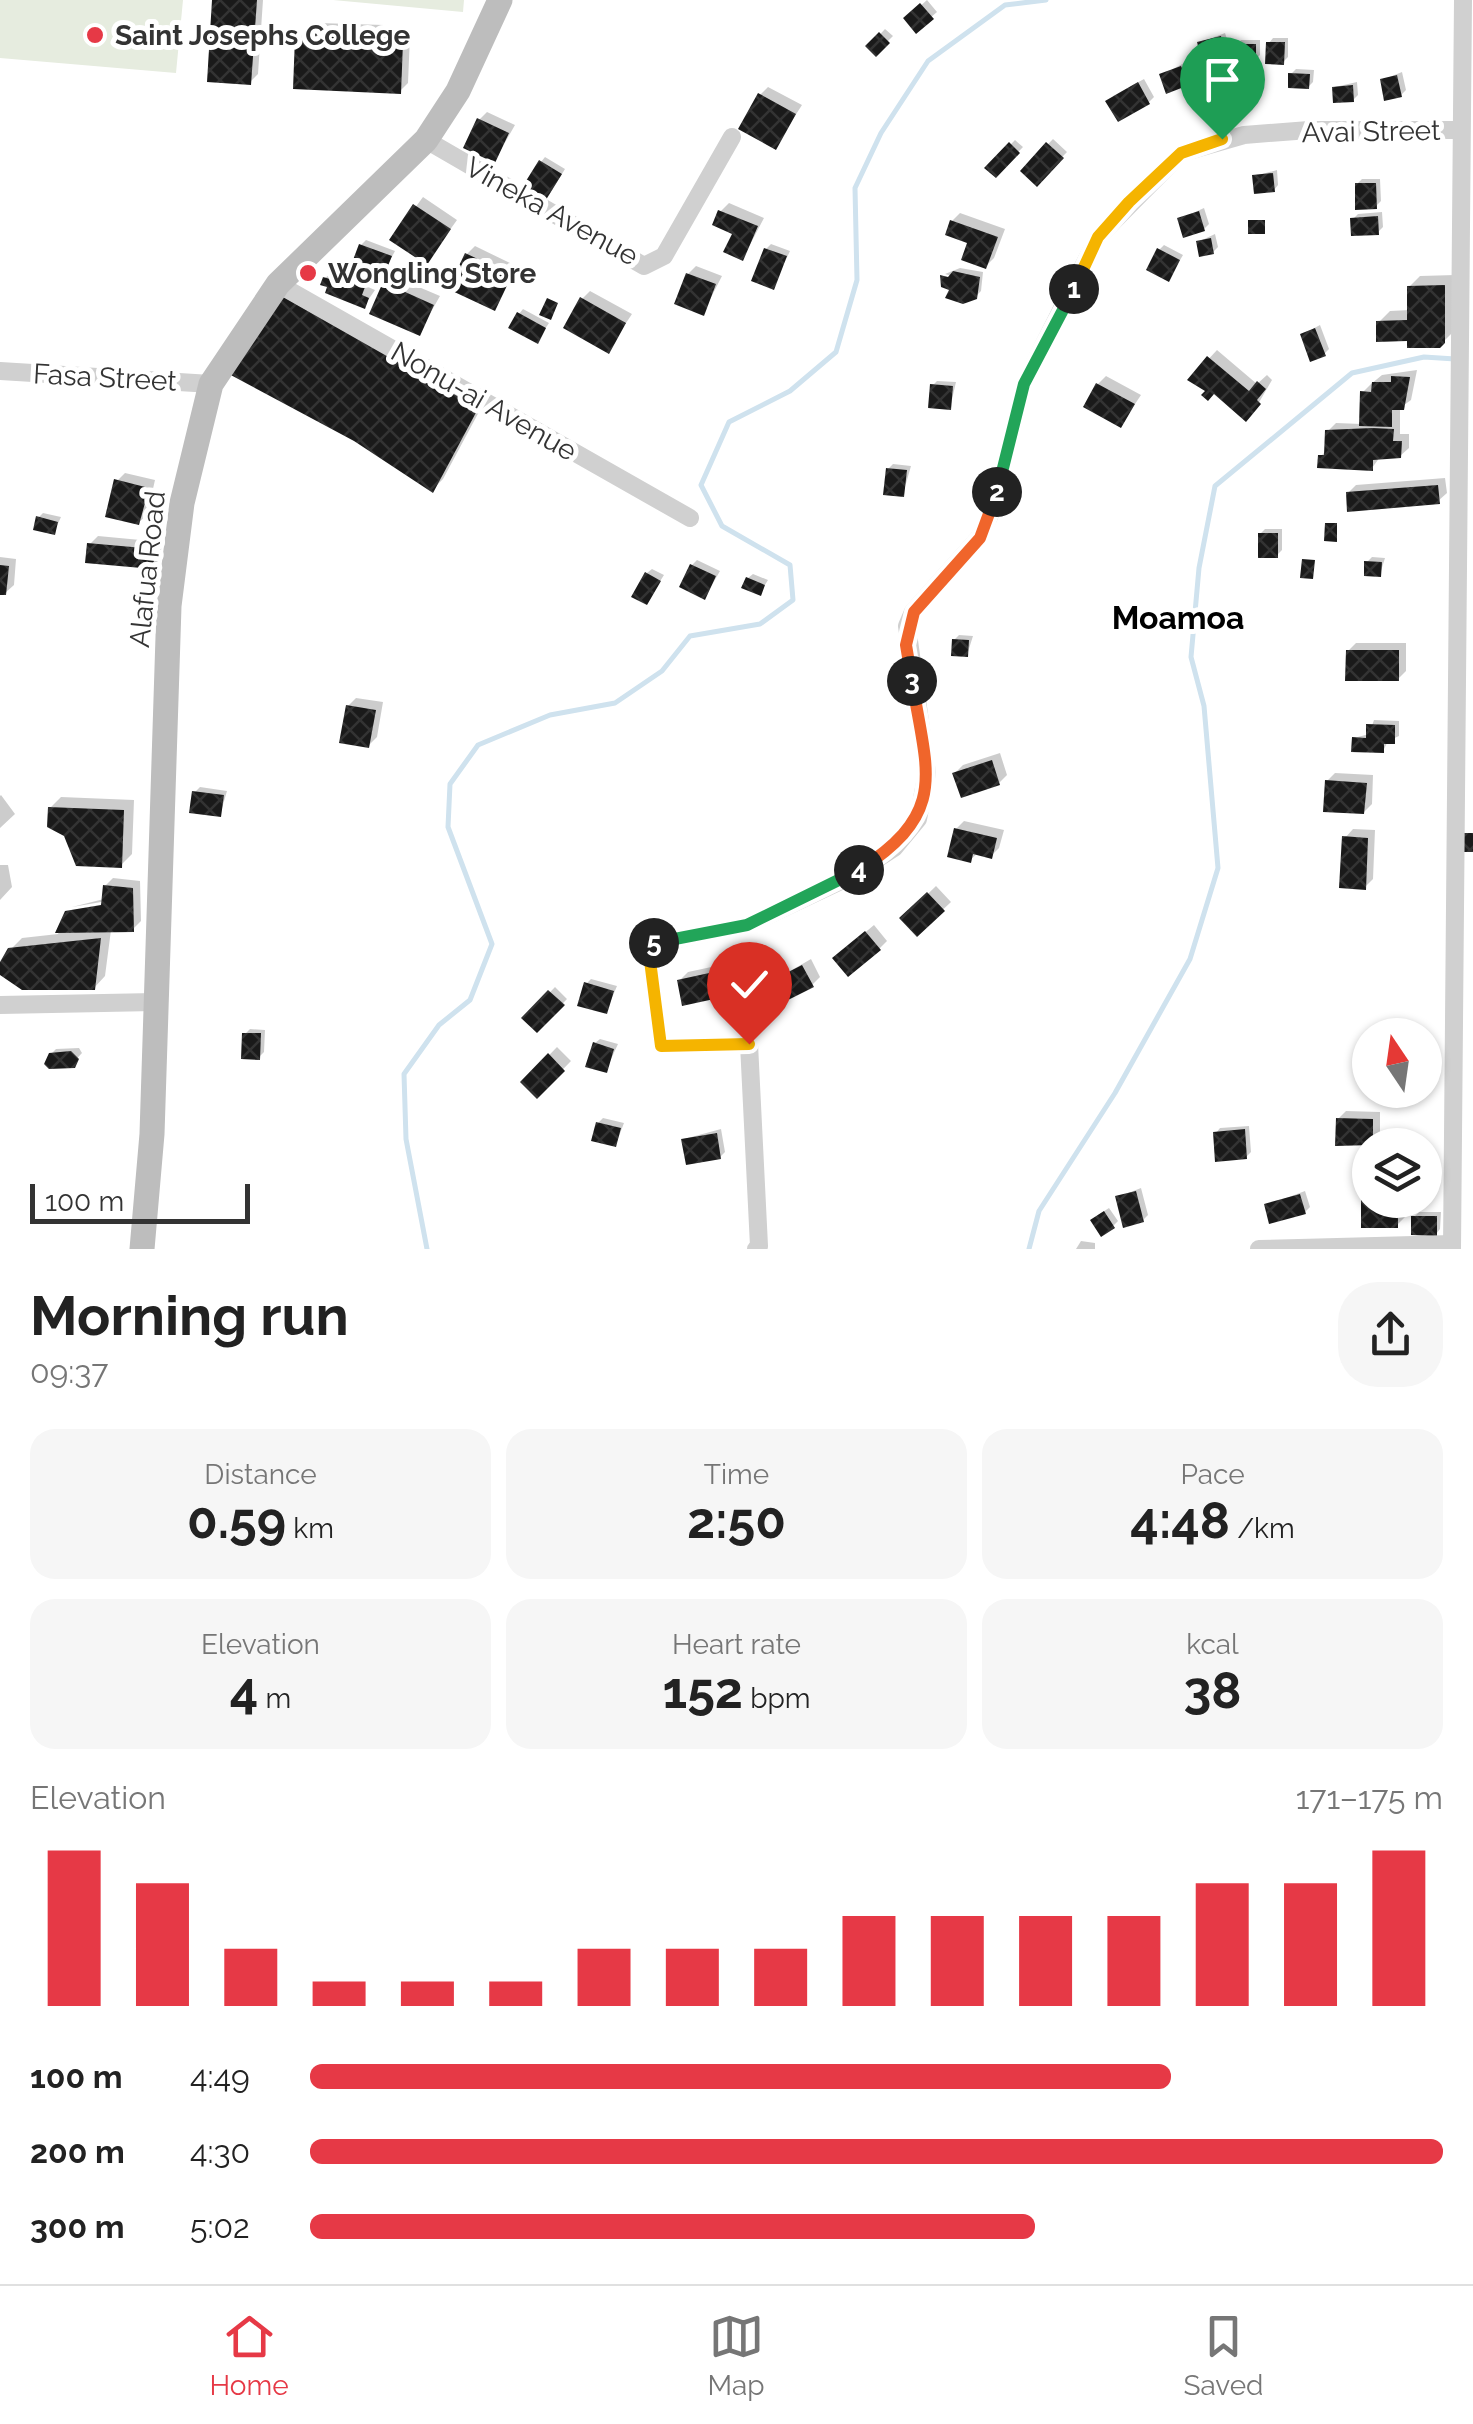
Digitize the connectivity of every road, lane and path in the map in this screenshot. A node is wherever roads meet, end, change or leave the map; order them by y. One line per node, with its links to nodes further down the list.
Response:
1 (500, 0): 5 (street, Alafua Road)
2 (1463, 0): 3 (street)
3 (1461, 130): 10 (street); 15 (street, Avai Street)
4 (732, 137): 5 (street, Vineka Avenue)
5 (426, 140): 6 (street, Alafua Road)
6 (278, 284): 8 (street, Alafua Road); 9 (street, Nonu-ai Avenue)
7 (0, 371): 8 (street, Fasa Street)
8 (211, 384): 11 (street, Alafua Road)
9 (690, 518)
10 (1464, 525): 13 (street)
11 (154, 1002): 12 (street); 14 (street, Alafua Road)
12 (0, 1005)
13 (1452, 1246): 16 (street)
14 (142, 1249)
15 (756, 1249)
16 (1259, 1249)

